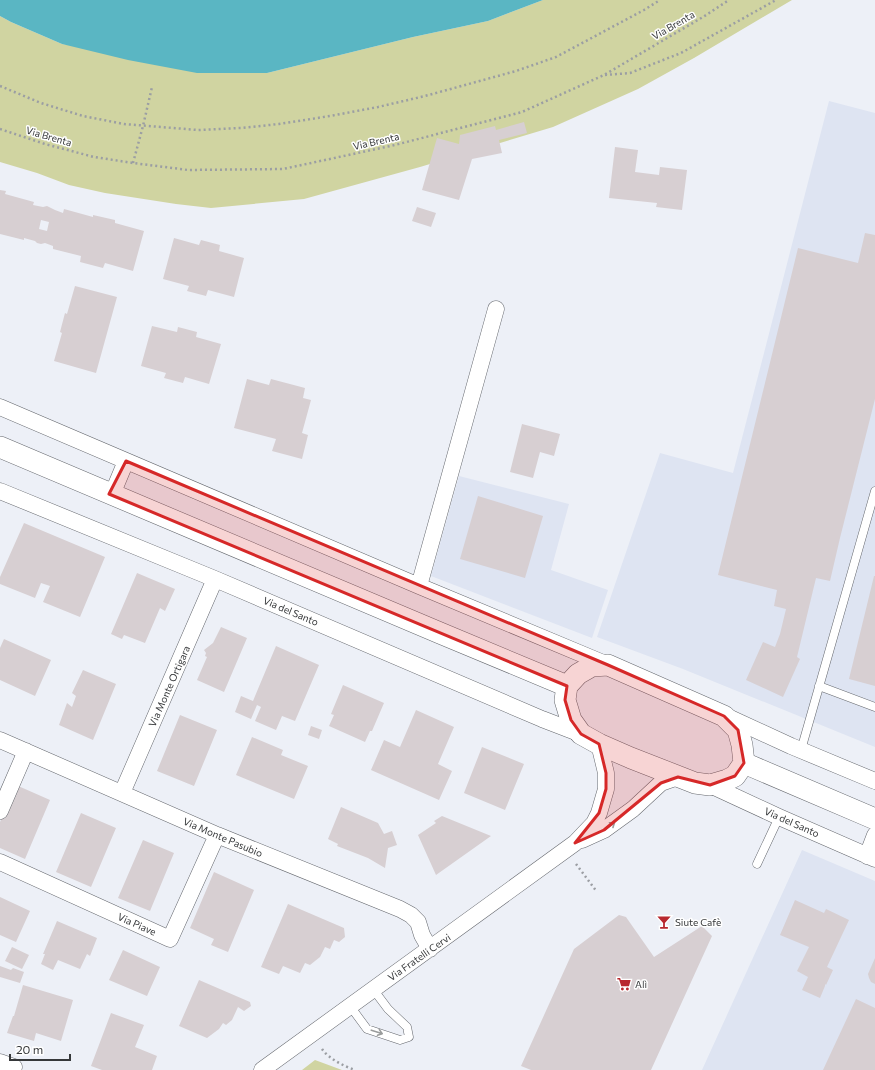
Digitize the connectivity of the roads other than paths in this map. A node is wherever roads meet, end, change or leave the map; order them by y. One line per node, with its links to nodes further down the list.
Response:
1 (496, 309): 9 (street)
2 (0, 407): 4 (street)
3 (0, 447): 7 (street)
4 (126, 461): 7 (street); 9 (street)
5 (0, 491): 8 (street, Via del Santo)
6 (875, 491): 12 (lane)
7 (109, 494): 11 (street)
8 (215, 579): 15 (street, Via del Santo); 23 (street, Via Monte Ortigara)
9 (419, 586): 10 (street)
10 (608, 665): 11 (street); 14 (street)
11 (567, 686): 15 (street)
12 (820, 686): 13 (lane); 17 (lane)
13 (875, 707)
14 (724, 716): 17 (street); 19 (street)
15 (590, 739): 20 (street, Via del Santo); 29 (street, Via Fratelli Cervi)
16 (0, 740): 18 (street, Via Monte Pasubio)
17 (801, 750): 21 (street)
18 (26, 751): 23 (street, Via Monte Pasubio); 24 (street)
19 (744, 763): 22 (street, Via del Santo); 26 (street)
20 (678, 777): 22 (street, Via del Santo); 29 (street, Via Fratelli Cervi, one-way to 20)
21 (875, 781)
22 (710, 785): 25 (street, Via del Santo)
23 (122, 793): 27 (street, Via Monte Pasubio)
24 (0, 811)
25 (779, 817): 30 (street, Via del Santo); 32 (lane)
26 (875, 819)
27 (217, 835): 31 (street, Via Piave); 33 (street, Via Monte Pasubio)
28 (875, 835): 30 (street)
29 (575, 843): 33 (street, Via Fratelli Cervi)
30 (871, 858)
31 (0, 862)
32 (757, 864)
33 (430, 949): 34 (street, Via Fratelli Cervi)
34 (373, 989): 35 (street, Via Fratelli Cervi); 35 (lane, one-way to 34)
35 (350, 1006): 36 (street, Via Fratelli Cervi)
36 (262, 1070)

